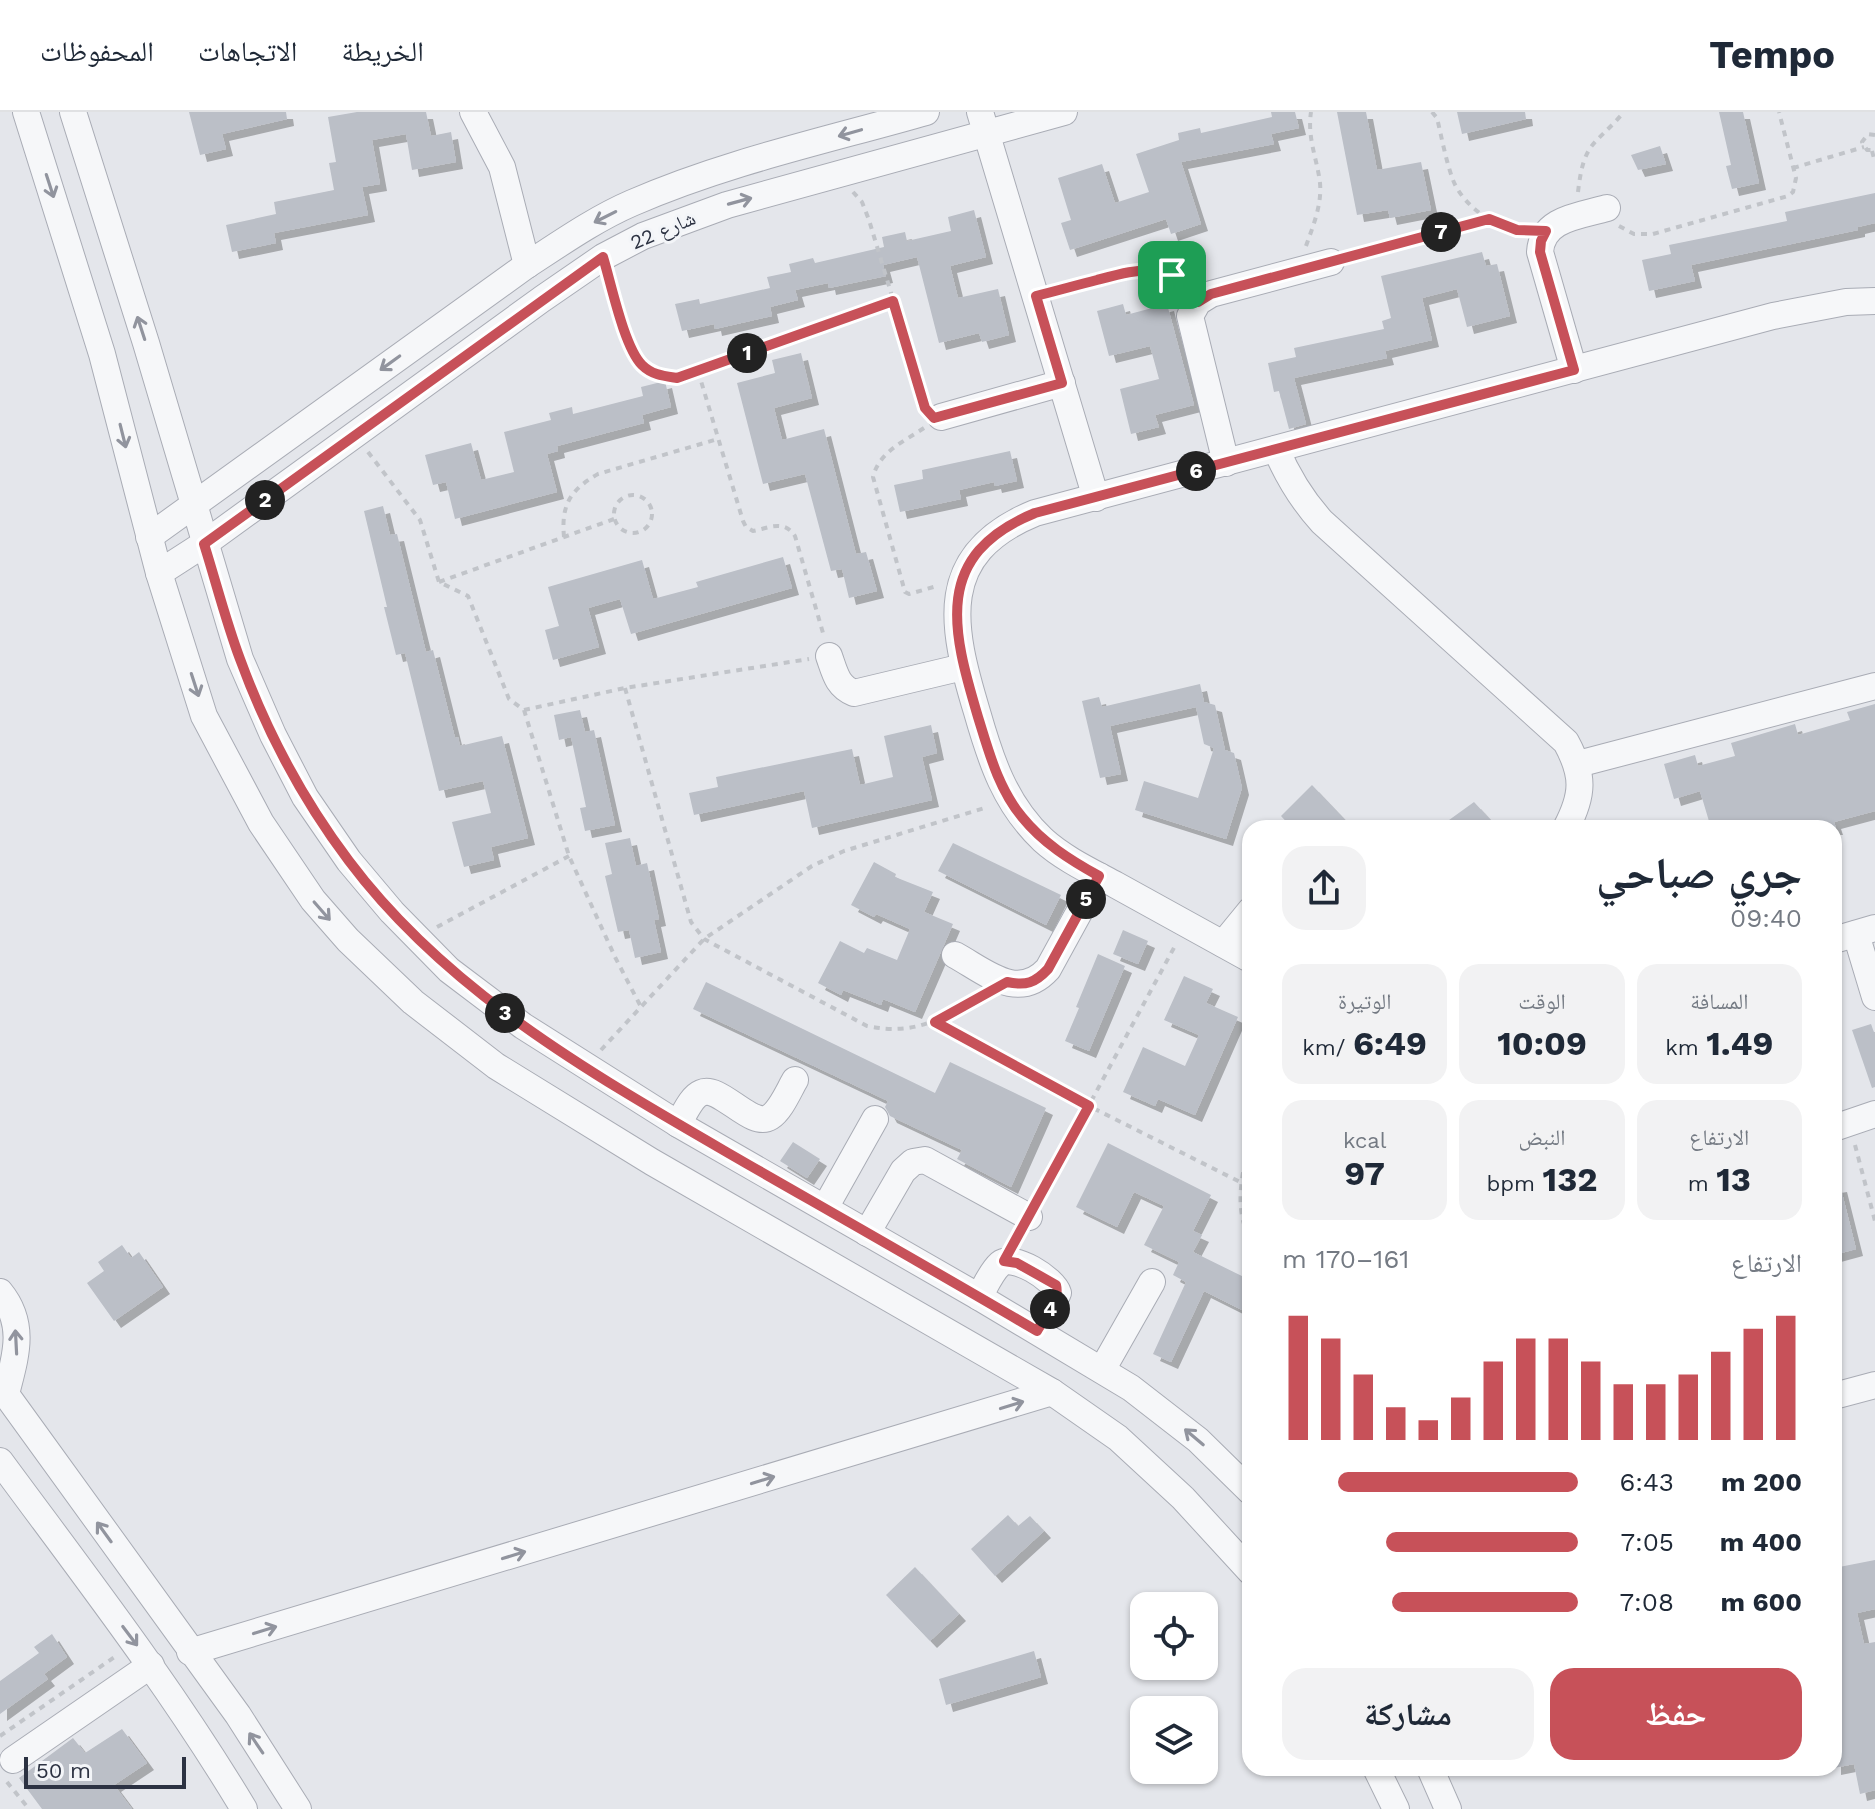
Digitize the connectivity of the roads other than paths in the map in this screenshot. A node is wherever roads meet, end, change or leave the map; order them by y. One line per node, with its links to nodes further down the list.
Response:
1 (26, 112): 18 (street, one-way to 18)
2 (73, 112): 17 (street, one-way to 2)
3 (473, 112): 9 (street)
4 (926, 112): 9 (street, شارع 22, one-way to 9)
5 (1064, 112): 6 (street, شارع 22)
6 (984, 123): 12 (street); 19 (street, شارع 22, one-way to 6)
7 (1607, 208): 11 (street)
8 (1331, 262): 15 (street)
9 (527, 265): 17 (street, شارع 22, one-way to 17)
10 (1875, 301): 11 (street)
11 (1574, 370): 14 (street)
12 (1062, 383): 13 (street); 16 (street)
13 (941, 417)
14 (1276, 449): 15 (street); 24 (street)
15 (1226, 463): 16 (street)
16 (1096, 498): 22 (street)
17 (193, 506): 18 (street, شارع 22); 19 (street)
18 (149, 537): 20 (street)
19 (204, 544): 20 (street, شارع 22); 36 (street)
20 (159, 573): 48 (street, one-way to 48)
21 (829, 656): 22 (street)
22 (963, 667): 26 (street)
23 (1875, 686): 24 (street)
24 (1578, 764): 25 (street)
25 (1569, 820)
26 (1099, 876): 29 (street); 30 (street)
27 (1242, 921): 29 (street)
28 (1855, 934): 32 (street)
29 (1223, 944): 31 (street)
30 (955, 955)
31 (1242, 955)
32 (1875, 997)
33 (795, 1080): 36 (street)
34 (1875, 1114): 37 (street)
35 (875, 1119): 38 (street)
36 (678, 1124): 38 (street)
37 (1842, 1125)
38 (825, 1208): 40 (street)
39 (1029, 1217): 40 (street)
40 (867, 1233): 43 (street)
41 (1152, 1282): 45 (street)
42 (0, 1292): 47 (street, one-way to 42)
43 (979, 1297): 44 (street); 44 (street)
44 (1037, 1331): 45 (street)
45 (1102, 1370): 51 (street, one-way to 45)
46 (1875, 1385): 49 (street)
47 (3, 1390): 53 (street, one-way to 47)
48 (1052, 1392): 52 (street); 53 (street, one-way to 48)
49 (1842, 1394)
50 (0, 1461): 54 (street, one-way to 54)
51 (1242, 1483)
52 (1242, 1559)
53 (190, 1652): 59 (street, one-way to 53)
54 (151, 1665): 55 (street); 58 (street)
55 (7, 1767)
56 (1380, 1776): 60 (street)
57 (1434, 1776): 61 (street)
58 (244, 1809)
59 (298, 1809)
60 (1396, 1809)
61 (1448, 1809)

